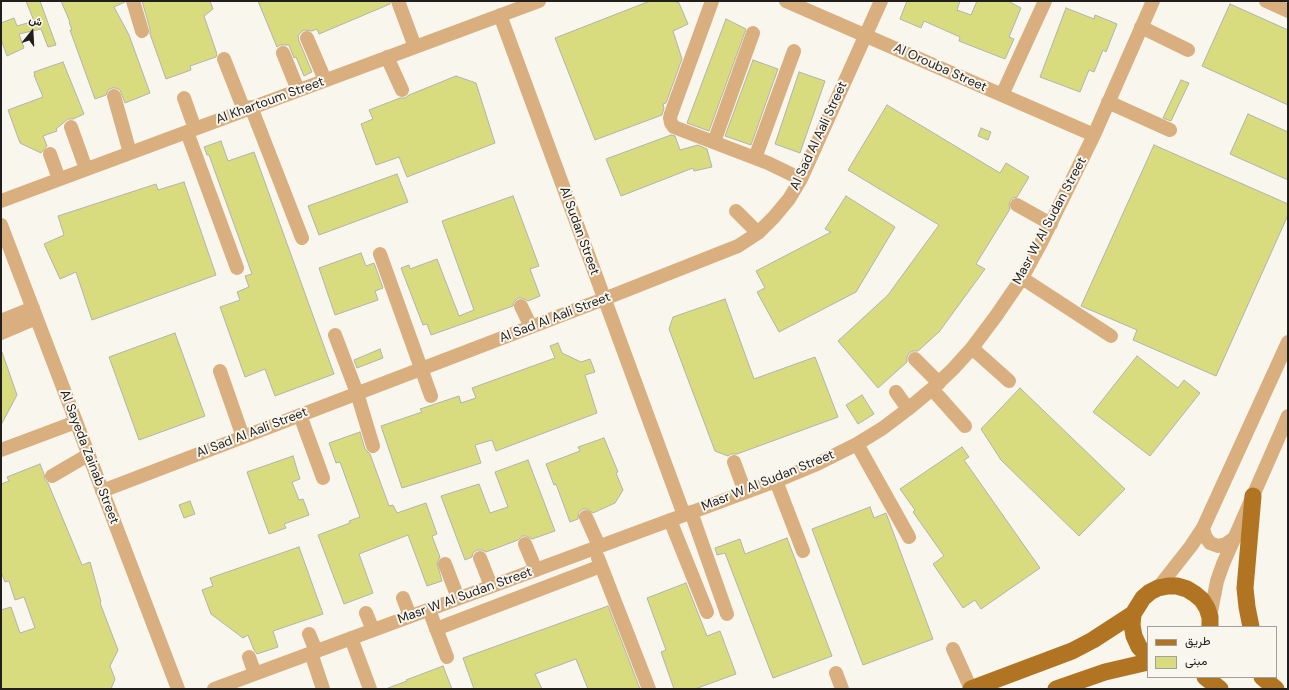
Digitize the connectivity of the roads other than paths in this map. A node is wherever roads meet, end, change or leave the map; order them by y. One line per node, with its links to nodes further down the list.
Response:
1 (133, 1): 13 (street)
2 (398, 1): 17 (street)
3 (539, 1): 11 (street, Al Khartoum Street)
4 (712, 1): 35 (street)
5 (786, 1): 15 (street, Al Orouba Street)
6 (881, 1): 15 (street, Al Sad Al Aali Street)
7 (1045, 1): 26 (street)
8 (1153, 1): 12 (street, Masr W Al Sudan Street)
9 (1266, 1): 10 (street)
10 (1288, 11)
11 (500, 15): 17 (street, Al Khartoum Street); 52 (street, Al Sudan Street)
12 (1141, 28): 18 (street); 29 (street, Masr W Al Sudan Street)
13 (142, 31)
14 (753, 33): 35 (street)
15 (866, 36): 26 (street, Al Orouba Street); 40 (street, Al Sad Al Aali Street)
16 (307, 38): 23 (street)
17 (415, 47): 21 (street, Al Khartoum Street)
18 (1188, 50)
19 (794, 51): 38 (street)
20 (283, 53): 24 (street)
21 (387, 57): 23 (street, Al Khartoum Street); 25 (street)
22 (224, 59): 30 (street)
23 (326, 80): 24 (street, Al Khartoum Street)
24 (298, 90): 30 (street, Al Khartoum Street)
25 (402, 90)
26 (1002, 95): 34 (street, Al Orouba Street)
27 (114, 96): 36 (street)
28 (184, 98): 32 (street)
29 (1108, 102): 33 (street); 34 (street, Masr W Al Sudan Street)
30 (248, 109): 32 (street, Al Khartoum Street); 48 (street)
31 (71, 127): 39 (street)
32 (191, 130): 36 (street, Al Khartoum Street); 50 (street)
33 (1170, 130)
34 (1094, 135): 45 (street, Masr W Al Sudan Street)
35 (714, 142): 38 (street)
36 (130, 152): 39 (street, Al Khartoum Street)
37 (50, 154): 41 (street)
38 (755, 158): 40 (street)
39 (86, 169): 41 (street, Al Khartoum Street)
40 (801, 178): 47 (street, Al Sad Al Aali Street)
41 (59, 179): 42 (street, Al Khartoum Street)
42 (1, 201)
43 (1017, 205): 45 (street)
44 (736, 211): 47 (street)
45 (1051, 224): 51 (street, Masr W Al Sudan Street)
46 (1, 225): 54 (street, Al Sayeda Zainab Street)
47 (758, 233): 52 (street, Al Sad Al Aali Street)
48 (302, 238)
49 (380, 254): 63 (street)
50 (237, 268)
51 (1022, 278): 59 (street); 61 (street, Masr W Al Sudan Street)
52 (604, 299): 56 (street, Al Sad Al Aali Street); 87 (street, Al Sudan Street)
53 (521, 306): 56 (street)
54 (34, 313): 55 (street); 57 (street); 73 (street, Al Sayeda Zainab Street)
55 (1, 321)
56 (531, 327): 63 (street, Al Sad Al Aali Street)
57 (1, 333)
58 (335, 335): 68 (street)
59 (1111, 336)
60 (1288, 342): 90 (street)
61 (972, 348): 65 (street); 66 (street, Masr W Al Sudan Street)
62 (915, 359): 66 (street)
63 (421, 369): 68 (street, Al Sad Al Aali Street); 69 (street)
64 (220, 371): 75 (street)
65 (1009, 382)
66 (935, 386): 70 (street, Masr W Al Sudan Street); 74 (street)
67 (896, 392): 70 (street)
68 (356, 393): 71 (street, Al Sad Al Aali Street); 77 (street)
69 (431, 396)
70 (908, 409): 76 (street, Masr W Al Sudan Street)
71 (300, 415): 75 (street, Al Sad Al Aali Street); 82 (street)
72 (1288, 416): 86 (street)
73 (76, 422): 78 (street); 79 (street, Al Sayeda Zainab Street)
74 (965, 426)
75 (243, 437): 84 (street, Al Sad Al Aali Street)
76 (857, 444): 83 (street, Masr W Al Sudan Street); 91 (street)
77 (373, 446)
78 (1, 450)
79 (88, 455): 81 (street); 84 (street, Al Sayeda Zainab Street)
80 (734, 462): 85 (street)
81 (52, 476)
82 (323, 478)
83 (776, 481): 85 (street, Masr W Al Sudan Street); 95 (street)
84 (102, 490): 125 (street, Al Sayeda Zainab Street)
85 (745, 492): 87 (street, Masr W Al Sudan Street)
86 (1253, 496): 92 (street); 111 (main road)
87 (687, 514): 89 (street, Masr W Al Sudan Street); 107 (street, Al Sudan Street)
88 (586, 516): 94 (street)
89 (670, 520): 94 (street, Masr W Al Sudan Street); 105 (street)
90 (1203, 528): 92 (street); 101 (street)
91 (909, 537)
92 (1233, 539): 110 (street)
93 (525, 544): 99 (street)
94 (596, 547): 98 (street); 99 (street, Masr W Al Sudan Street)
95 (803, 550)
96 (480, 558): 100 (street)
97 (445, 564): 103 (street)
98 (601, 566): 112 (street); 129 (street)
99 (536, 570): 100 (street, Masr W Al Sudan Street)
100 (491, 586): 103 (street, Masr W Al Sudan Street)
101 (1158, 588): 108 (main road); 110 (main road)
102 (403, 598): 109 (street)
103 (458, 598): 104 (street, Masr W Al Sudan Street)
104 (429, 610): 109 (street, Masr W Al Sudan Street); 112 (street)
105 (707, 612)
106 (366, 613): 113 (street)
107 (727, 614)
108 (1133, 614): 118 (main road); 131 (main road)
109 (410, 616): 113 (street, Masr W Al Sudan Street)
110 (1210, 622)
111 (1251, 626)
112 (436, 629): 120 (street)
113 (372, 630): 115 (street, Masr W Al Sudan Street)
114 (309, 634): 117 (street)
115 (351, 638): 117 (street, Masr W Al Sudan Street); 128 (street)
116 (952, 649): 131 (street)
117 (313, 652): 123 (street, Masr W Al Sudan Street); 127 (street)
118 (1147, 655)
119 (249, 657): 123 (street)
120 (447, 657)
121 (1147, 662): 132 (main road)
122 (836, 673): 130 (street)
123 (255, 674): 126 (street, Masr W Al Sudan Street)
124 (1206, 678): 133 (main road)
125 (178, 689)
126 (214, 689)
127 (323, 689)
128 (370, 689)
129 (649, 689)
130 (842, 689)
131 (971, 689)
132 (1056, 689)
133 (1220, 689)

